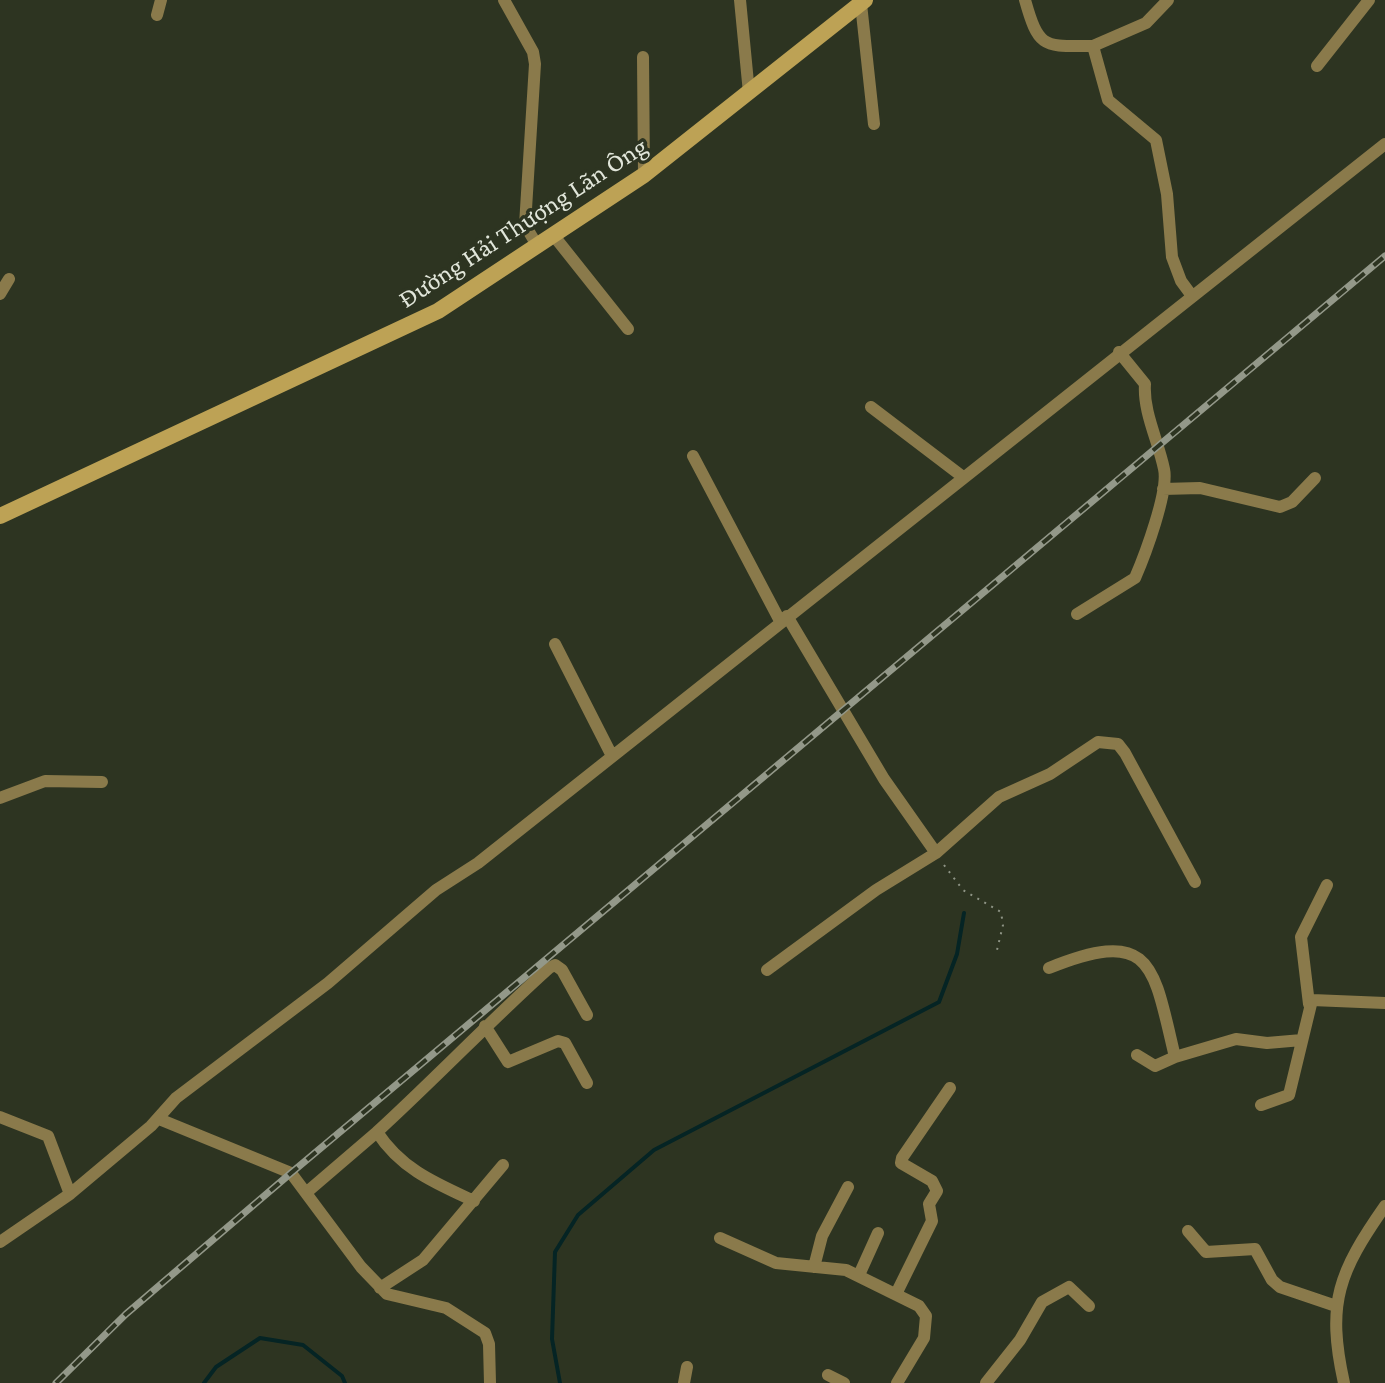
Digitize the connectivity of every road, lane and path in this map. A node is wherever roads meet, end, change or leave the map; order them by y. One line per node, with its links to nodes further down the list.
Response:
1 (161, 0): 8 (street)
2 (504, 0): 17 (street)
3 (740, 0): 12 (street)
4 (1025, 0): 9 (street)
5 (1168, 0): 9 (street)
6 (1369, 0): 11 (street)
7 (863, 2): 12 (street, Đường Hải Thượng Lãn Ông); 13 (street)
8 (157, 15)
9 (1093, 46): 20 (street)
10 (643, 57): 15 (street)
11 (1317, 66)
12 (749, 93): 15 (street, Đường Hải Thượng Lãn Ông)
13 (874, 124)
14 (1385, 144): 20 (street)
15 (644, 175): 16 (street, Đường Hải Thượng Lãn Ông)
16 (554, 236): 17 (street, Đường Hải Thượng Lãn Ông); 21 (street)
17 (538, 247): 28 (street, Đường Hải Thượng Lãn Ông)
18 (9, 279): 19 (street)
19 (0, 294)
20 (1192, 296): 22 (street)
21 (628, 329)
22 (1119, 352): 25 (street); 27 (street)
23 (871, 407): 25 (street)
24 (693, 456): 30 (street)
25 (963, 477): 30 (street)
26 (1315, 478): 27 (street)
27 (1163, 489): 29 (street)
28 (0, 516)
29 (1077, 614)
30 (784, 618): 32 (street); 35 (street)
31 (555, 644): 32 (street)
32 (612, 756): 52 (street)
33 (102, 782): 34 (street)
34 (0, 798)
35 (936, 853): 36 (street); 38 (path); 40 (street)
36 (1195, 882)
37 (1327, 885): 42 (street)
38 (997, 950)
39 (1049, 968): 47 (street)
40 (767, 970)
41 (1385, 1003): 42 (street)
42 (1309, 1004): 45 (street)
43 (587, 1015): 44 (street)
44 (485, 1026): 48 (street); 53 (street)
45 (1302, 1040): 47 (street); 50 (street)
46 (1137, 1055): 47 (street)
47 (1175, 1057)
48 (587, 1083)
49 (950, 1088): 67 (street)
50 (1261, 1105)
51 (0, 1117): 57 (street)
52 (159, 1119): 56 (street); 57 (street)
53 (377, 1132): 56 (street); 58 (street)
54 (503, 1165): 58 (street)
55 (848, 1187): 64 (street)
56 (307, 1192): 66 (street)
57 (70, 1194): 63 (street)
58 (474, 1201): 66 (street)
59 (1385, 1206): 69 (street)
60 (1188, 1231): 69 (street)
61 (878, 1233): 65 (street)
62 (720, 1238): 64 (street)
63 (0, 1242)
64 (814, 1267): 65 (street)
65 (859, 1275): 67 (street)
66 (380, 1288): 72 (street)
67 (897, 1292): 75 (street)
68 (1089, 1306): 76 (street)
69 (1336, 1306): 77 (street)
70 (687, 1367): 73 (street)
71 (828, 1375): 74 (street)
72 (490, 1383)
73 (684, 1383)
74 (844, 1383)
75 (897, 1383)
76 (986, 1383)
77 (1344, 1383)

